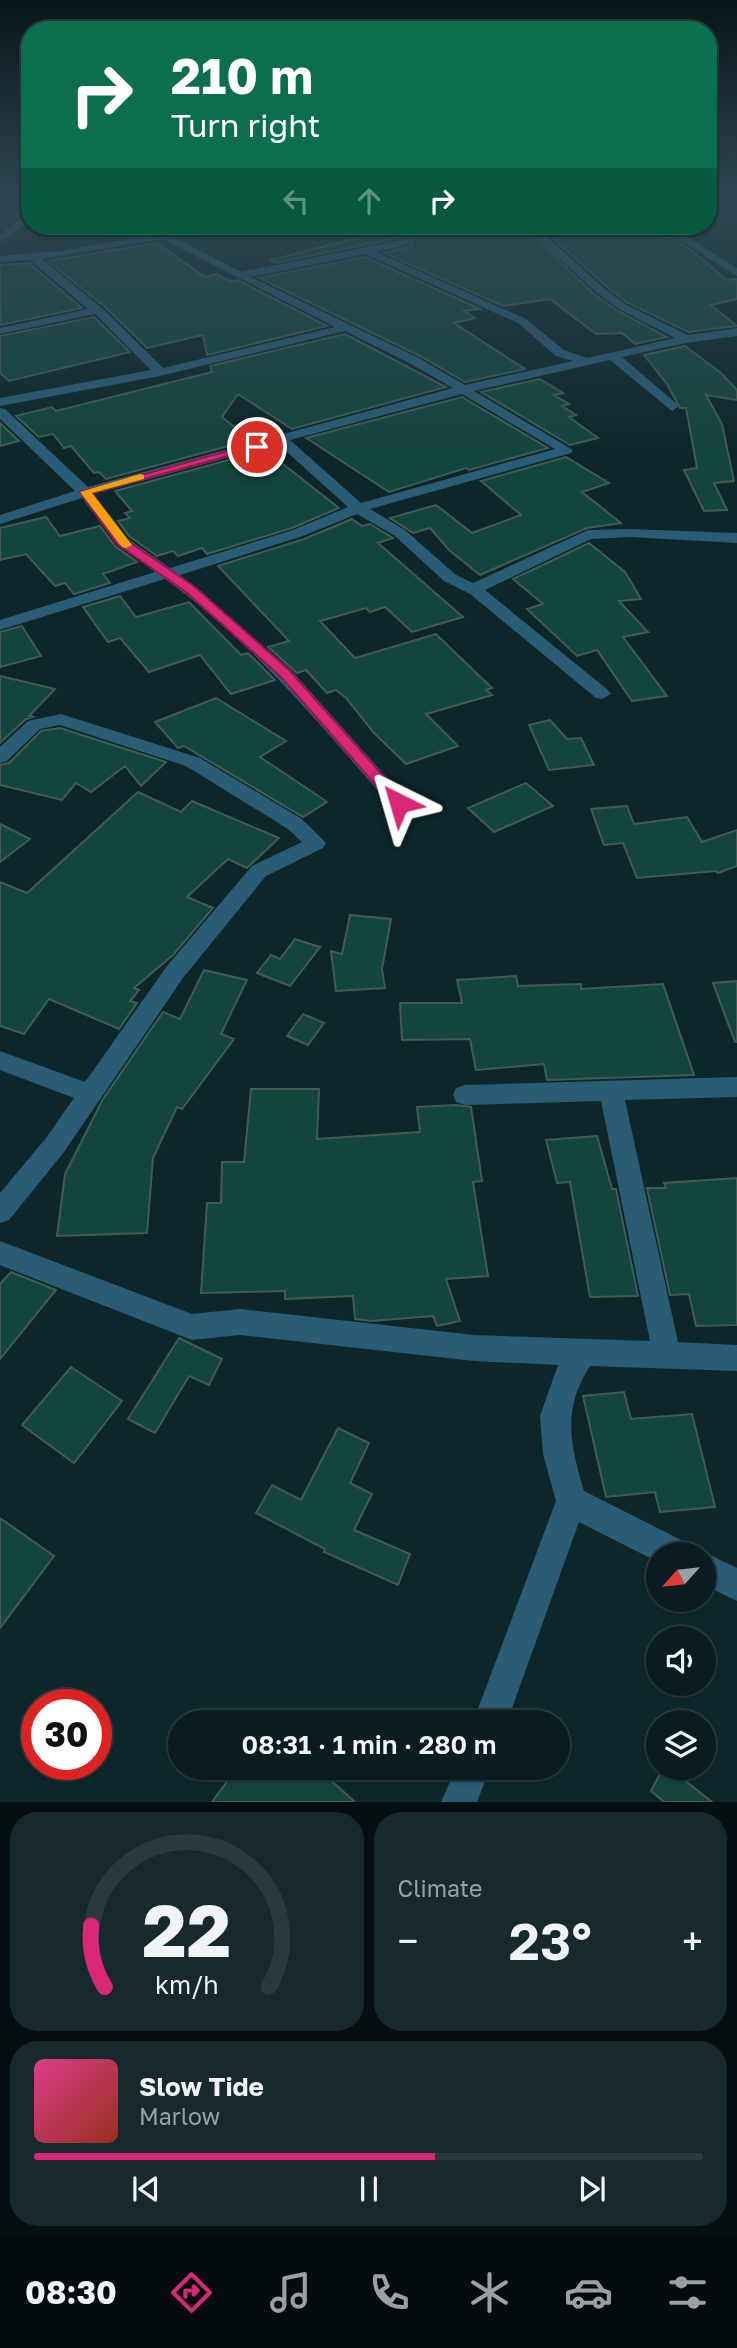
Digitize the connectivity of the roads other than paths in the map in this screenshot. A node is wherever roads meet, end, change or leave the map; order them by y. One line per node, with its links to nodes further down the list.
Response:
1 (64, 282): 5 (street)
2 (254, 282): 6 (street)
3 (435, 282): 11 (street)
4 (592, 282): 9 (street)
5 (98, 310): 7 (street); 12 (street)
6 (345, 328): 12 (street); 13 (street)
7 (0, 331)
8 (737, 332): 9 (street)
9 (686, 339): 10 (street)
10 (612, 355): 11 (street); 15 (street)
11 (587, 362): 13 (street)
12 (160, 372): 14 (street)
13 (465, 389): 17 (street); 19 (street)
14 (0, 402)
15 (672, 407)
16 (0, 412): 18 (street)
17 (282, 440): 18 (street); 19 (street)
18 (85, 492): 20 (street); 22 (street)
19 (358, 508): 22 (street); 23 (street)
20 (0, 520)
21 (737, 538): 23 (street)
22 (167, 573): 24 (street); 27 (street)
23 (476, 591): 25 (street)
24 (0, 625)
25 (602, 694)
26 (0, 757): 31 (street)
27 (399, 803)
28 (0, 1060): 31 (street)
29 (737, 1087): 30 (street)
30 (611, 1090): 32 (street); 36 (street)
31 (90, 1094): 33 (street)
32 (466, 1095)
33 (0, 1212)
34 (0, 1252): 35 (street)
35 (582, 1353): 36 (street); 38 (street)
36 (667, 1355): 37 (street)
37 (737, 1359)
38 (571, 1501): 39 (street); 42 (street)
39 (652, 1542)
40 (716, 1574): 41 (street)
41 (737, 1585)
42 (494, 1710)
43 (468, 1780): 44 (street)
44 (459, 1802)

